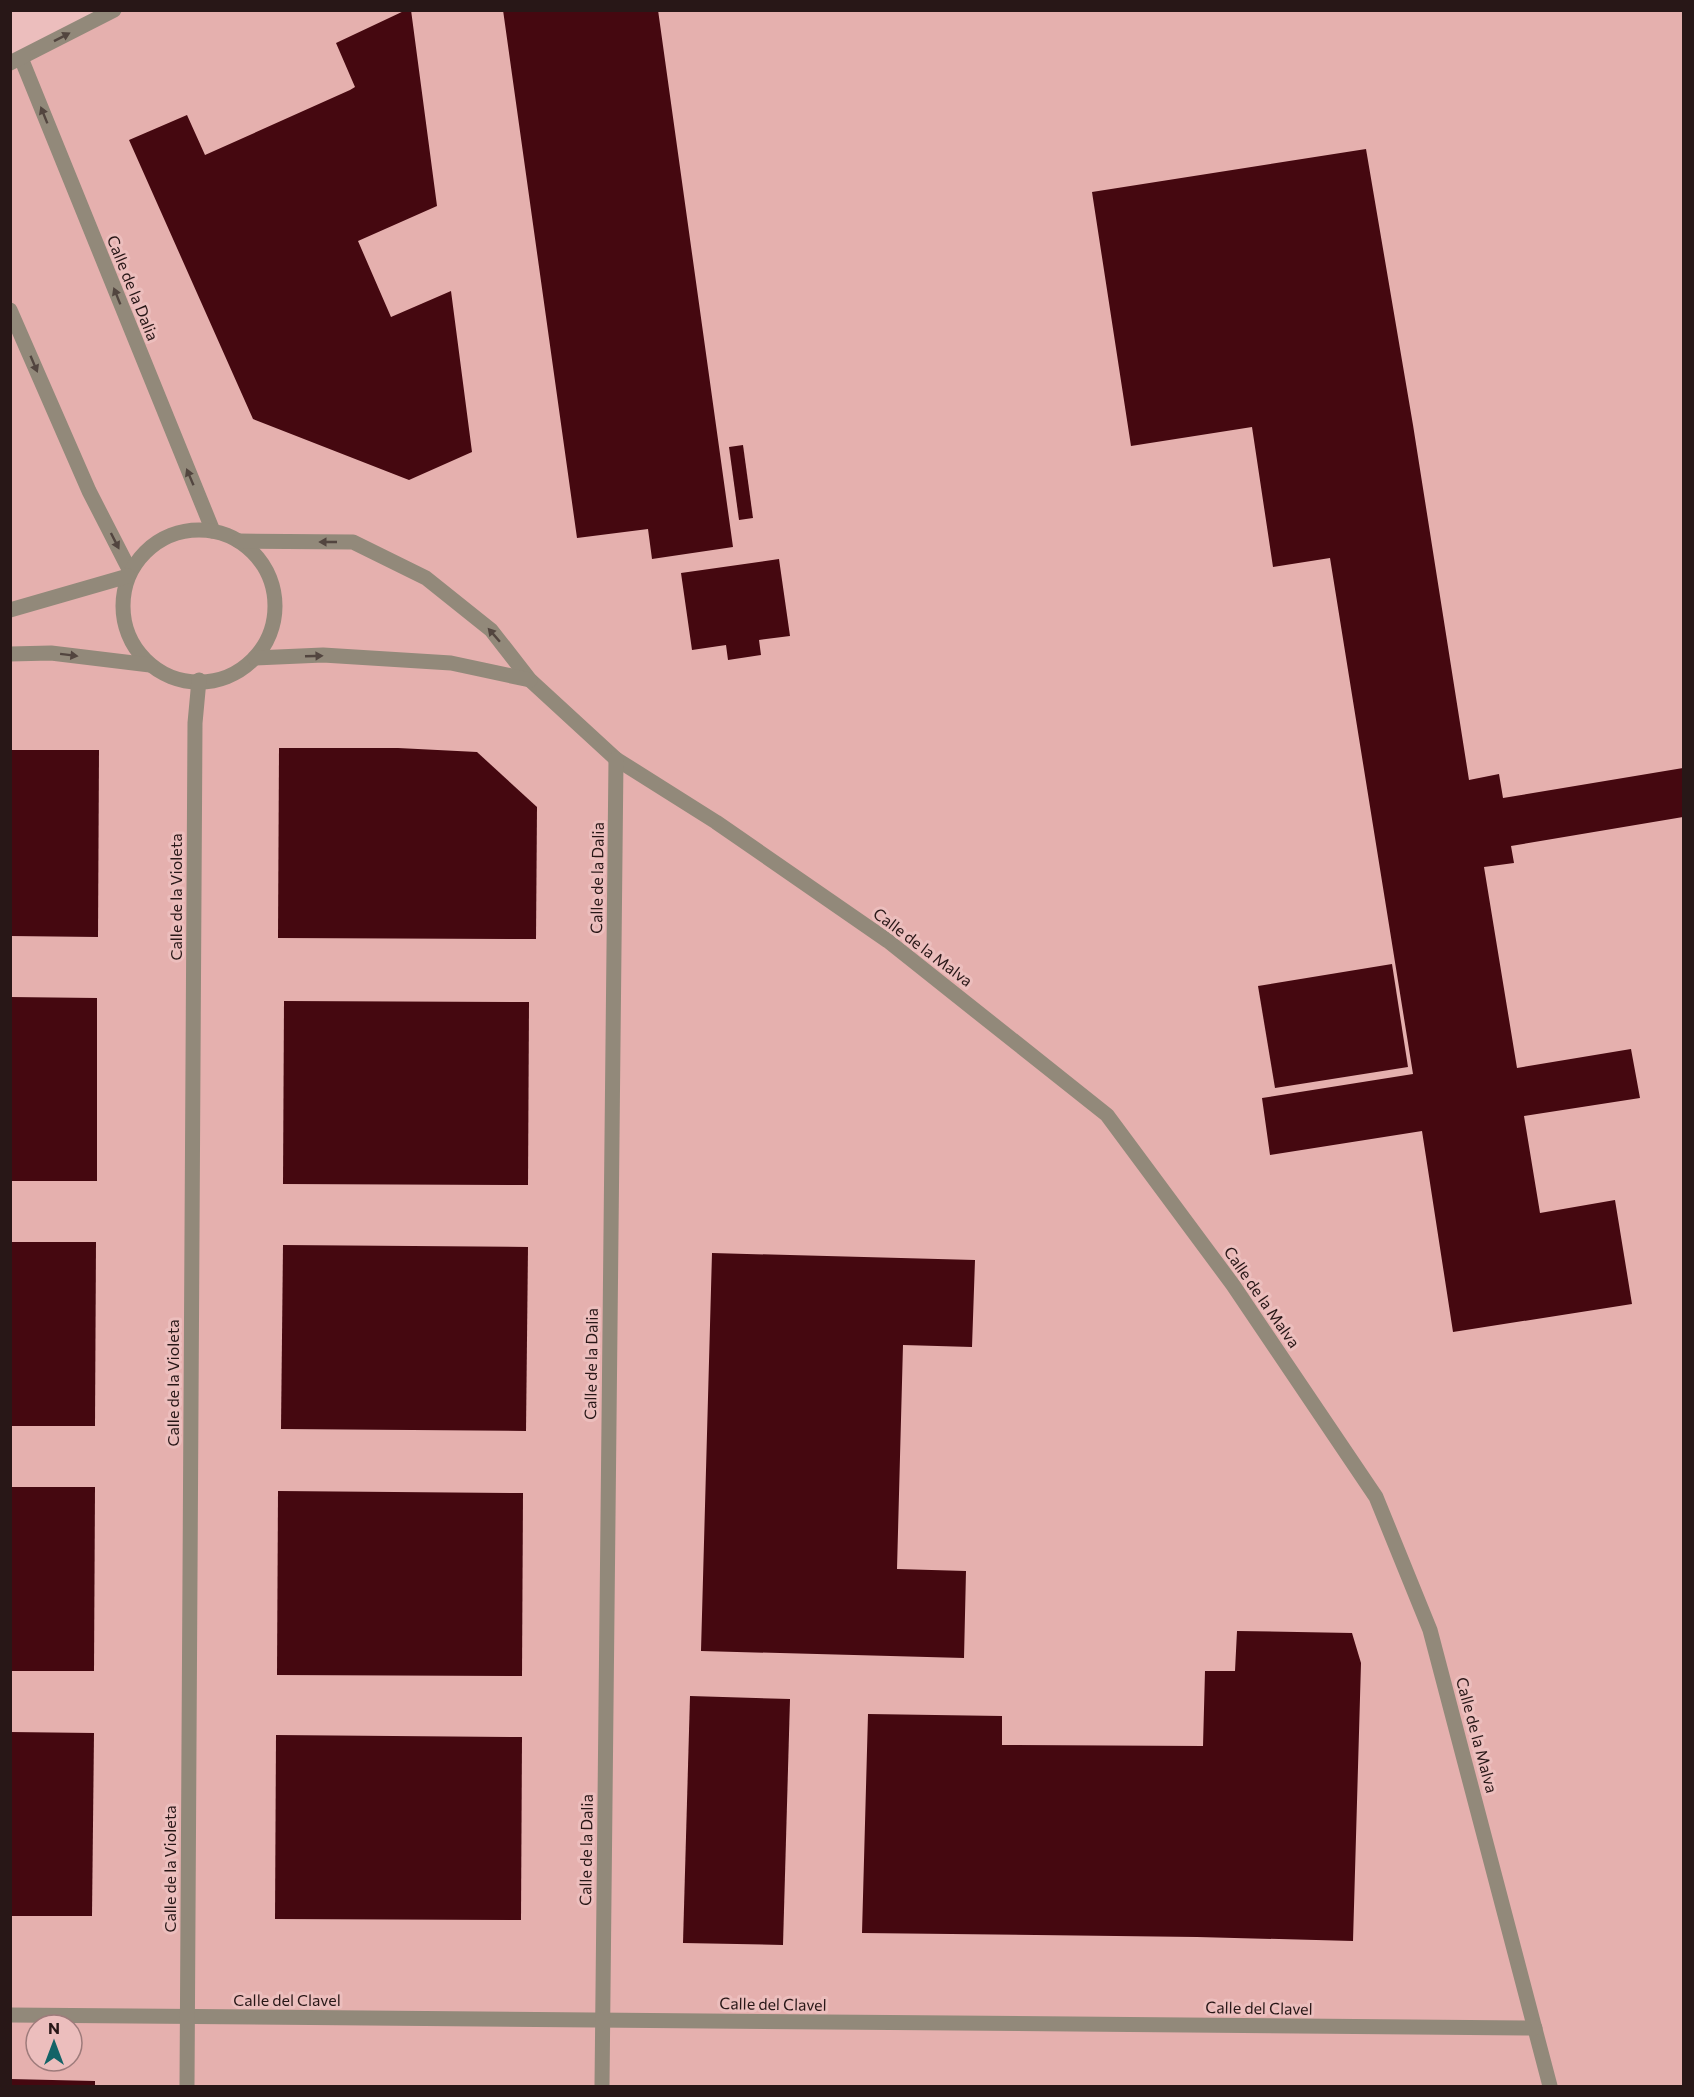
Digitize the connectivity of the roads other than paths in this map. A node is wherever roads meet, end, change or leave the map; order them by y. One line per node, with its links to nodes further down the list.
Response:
1 (114, 10): 2 (street, one-way to 1)
2 (16, 60): 4 (street, Calle de la Dalia, one-way to 2)
3 (10, 310): 6 (street, one-way to 6)
4 (213, 531): 5 (street); 6 (street)
5 (239, 541): 9 (street); 12 (street, one-way to 5)
6 (129, 574): 7 (street); 10 (street)
7 (10, 610)
8 (10, 654): 10 (street, one-way to 10)
9 (255, 658): 11 (street); 12 (street, one-way to 12)
10 (150, 665): 11 (street)
11 (199, 680): 15 (street, Calle de la Violeta)
12 (530, 680): 13 (street)
13 (616, 759): 16 (street, Calle de la Dalia); 17 (street, Calle de la Malva)
14 (10, 2015): 15 (street, Calle del Clavel)
15 (188, 2017): 16 (street, Calle del Clavel); 18 (street, Calle de la Violeta)
16 (602, 2020): 17 (street, Calle del Clavel); 19 (street, Calle de la Dalia)
17 (1535, 2028): 20 (street, Calle de la Malva)
18 (187, 2086)
19 (602, 2086)
20 (1550, 2086)

